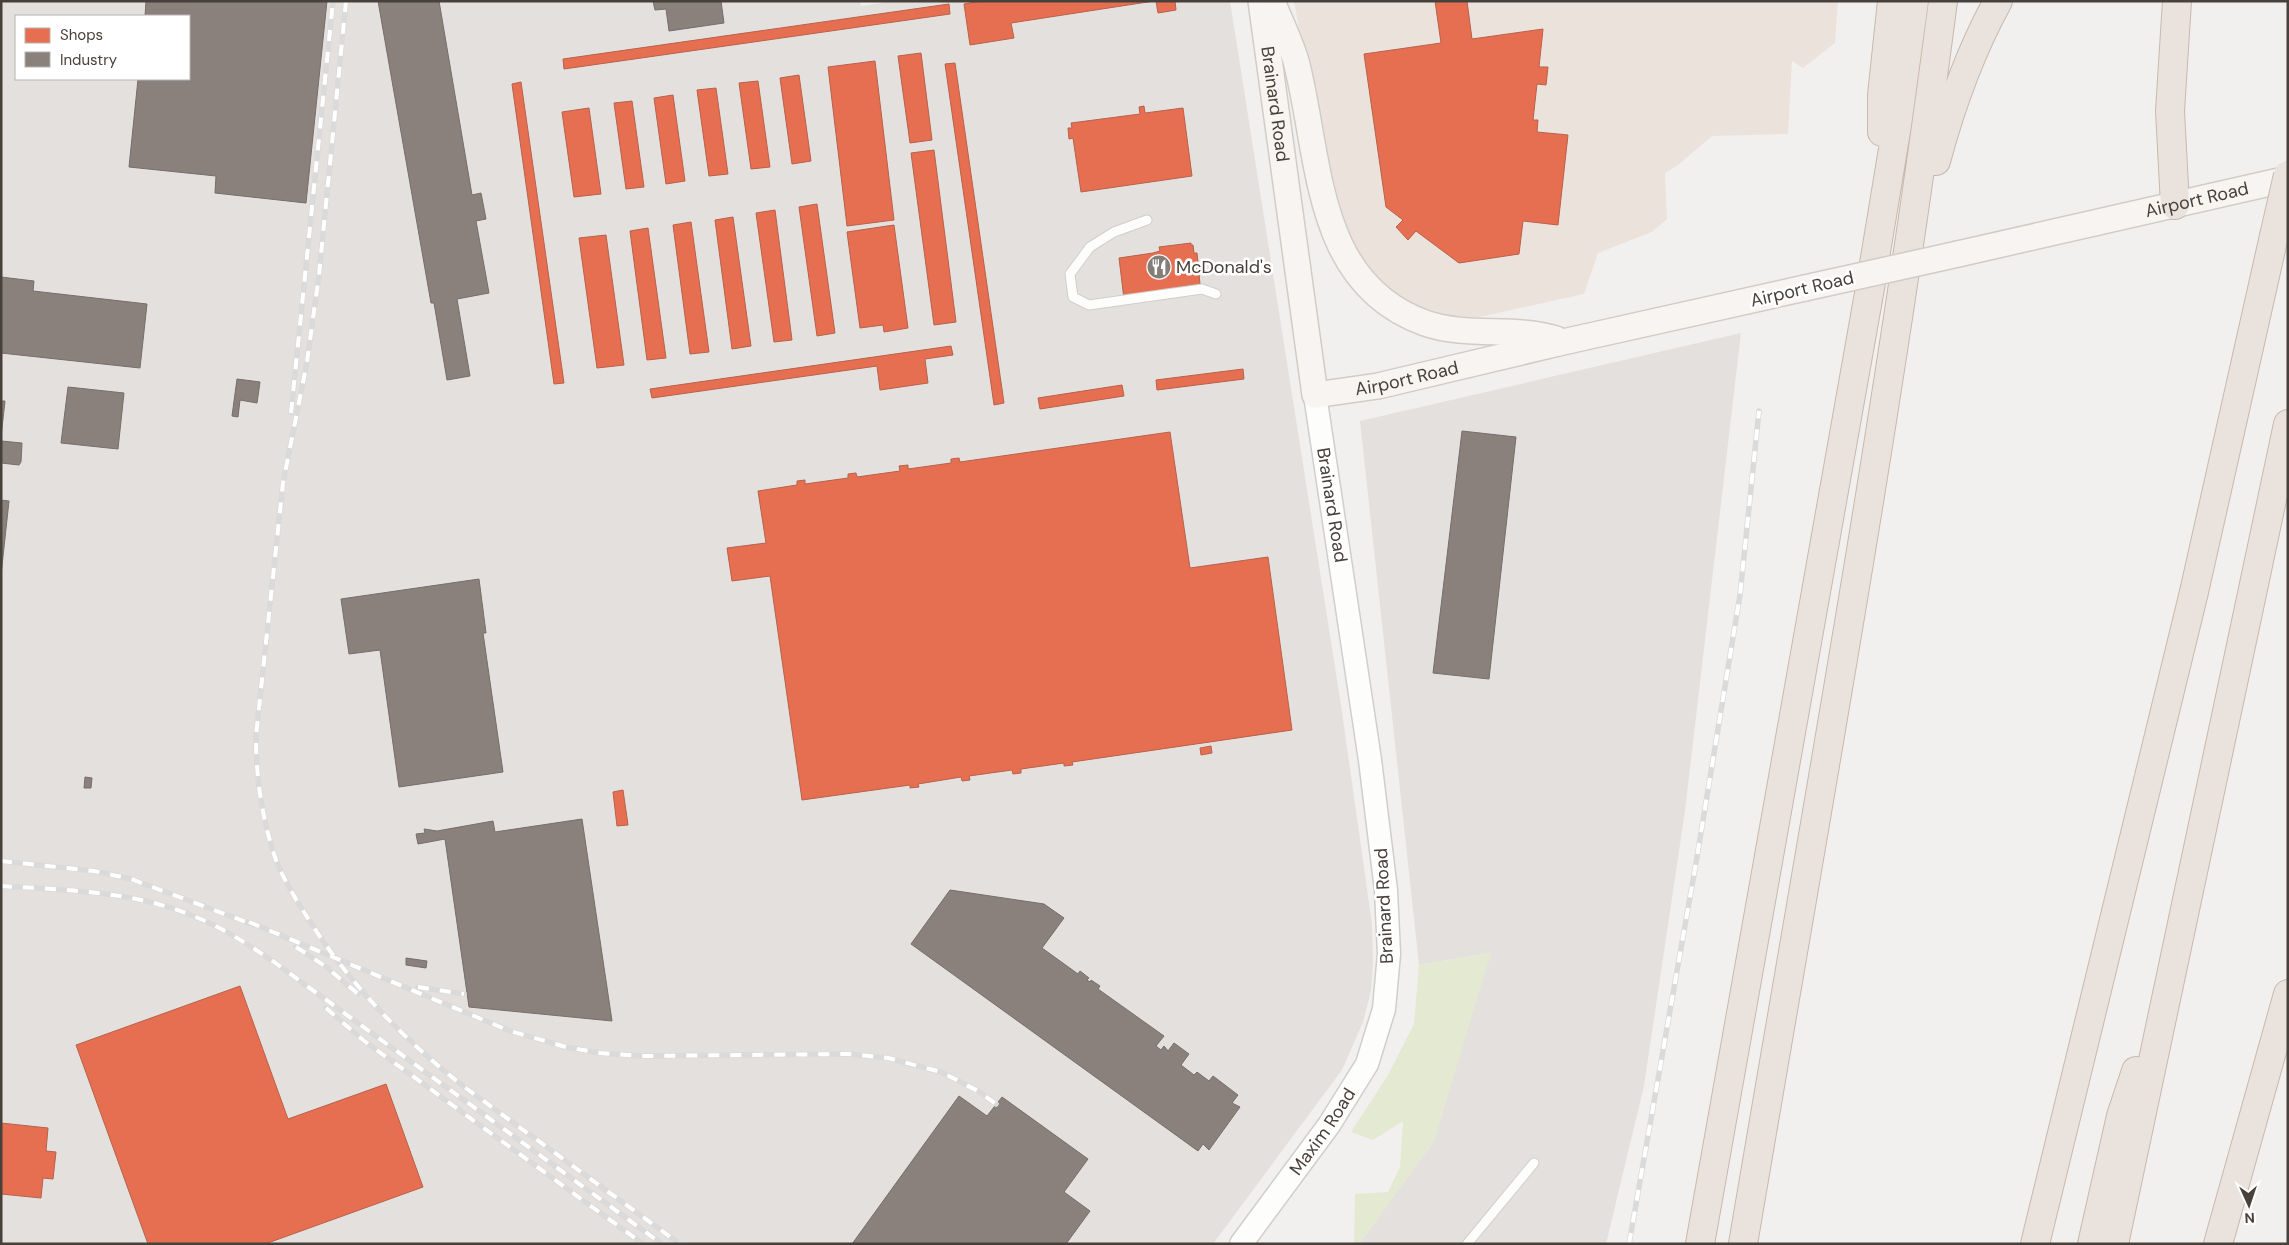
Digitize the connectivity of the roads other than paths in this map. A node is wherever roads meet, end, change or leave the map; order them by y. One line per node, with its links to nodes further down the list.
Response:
1 (1261, 1): 15 (main road, Brainard Road)
2 (1272, 1): 14 (main road)
3 (1892, 1): 11 (highway)
4 (1914, 1): 11 (highway)
5 (1943, 1): 17 (highway)
6 (1998, 1): 17 (highway)
7 (2177, 1): 10 (highway)
8 (2288, 175): 22 (highway, bridge)
9 (2288, 179): 10 (main road, Airport Road)
10 (2175, 205): 14 (main road, Airport Road, bridge)
11 (1883, 212): 25 (highway)
12 (1147, 220): 13 (lane)
13 (1216, 294)
14 (1563, 342): 15 (main road, Airport Road)
15 (1315, 394): 20 (street, Brainard Road)
16 (2288, 424): 18 (highway)
17 (1870, 493): 26 (highway)
18 (2172, 968): 27 (highway); 28 (highway)
19 (2288, 994): 29 (highway)
20 (1384, 1009): 23 (street, Maxim Road)
21 (1534, 1163): 24 (lane)
22 (2035, 1243)
23 (1241, 1244)
24 (1467, 1244)
25 (1700, 1244)
26 (1743, 1244)
27 (2092, 1244)
28 (2114, 1244)
29 (2218, 1244)

